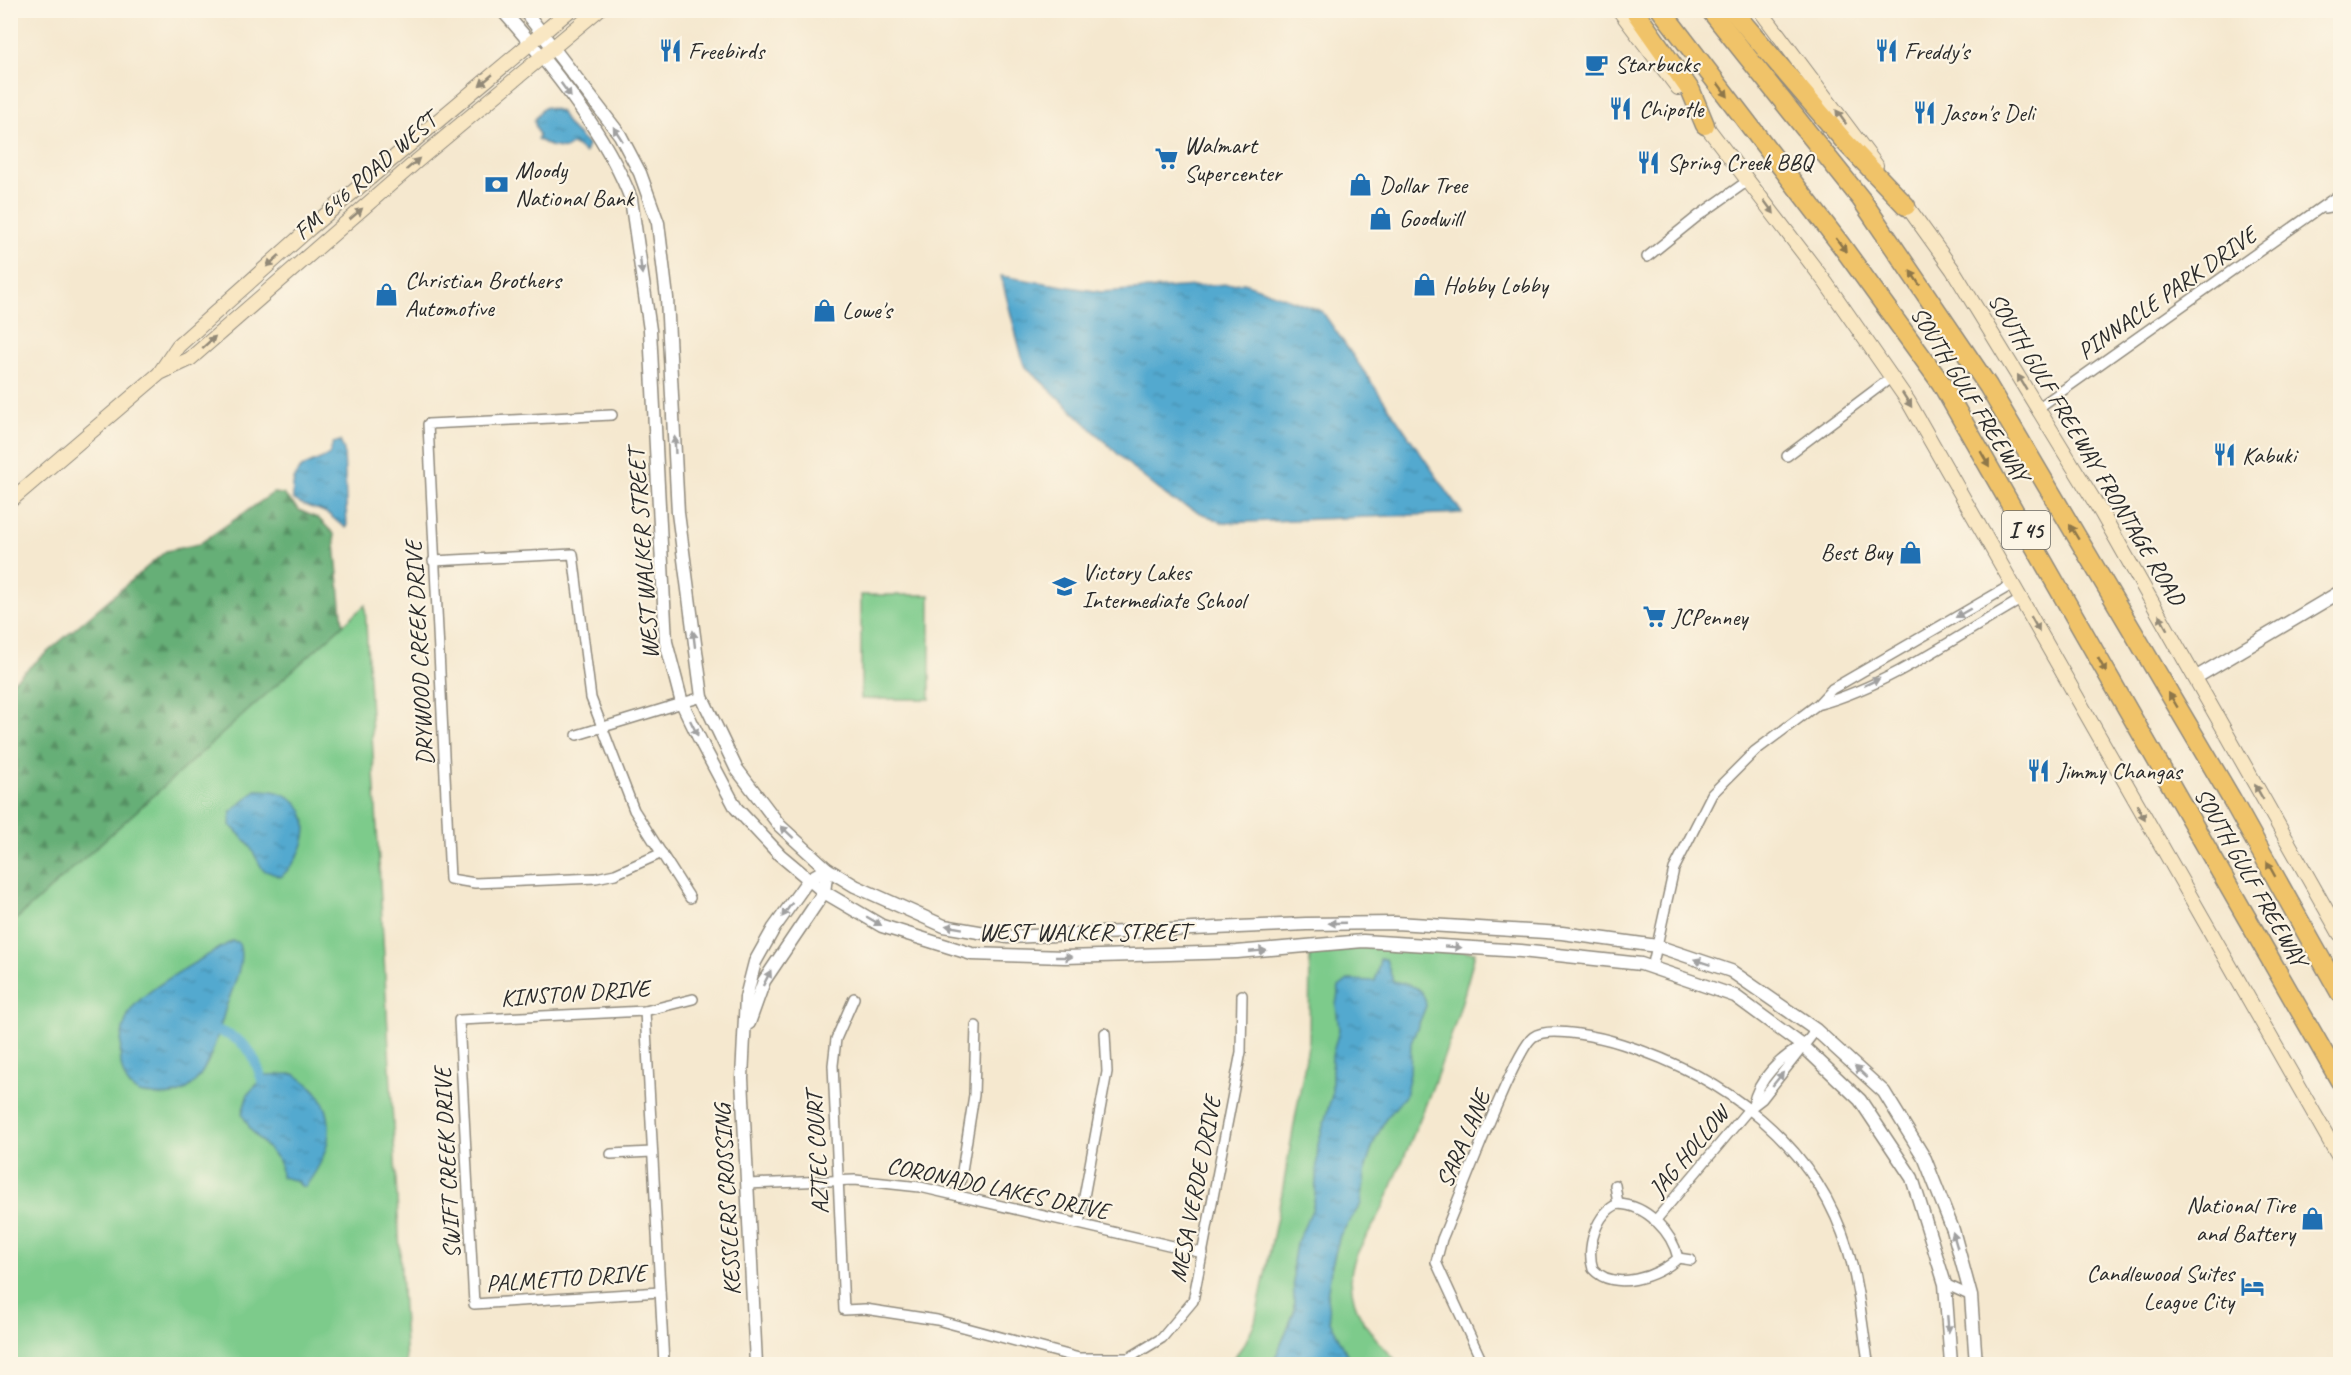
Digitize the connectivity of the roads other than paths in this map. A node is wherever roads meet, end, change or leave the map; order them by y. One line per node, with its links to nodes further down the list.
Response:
1 (502, 10): 12 (street, WEST WALKER STREET)
2 (524, 10): 11 (street, WEST WALKER STREET)
3 (570, 10): 11 (main road, FM 646 ROAD WEST)
4 (598, 10): 13 (main road, FM 646 ROAD WEST)
5 (1619, 10): 15 (main road)
6 (1634, 10): 15 (highway)
7 (1662, 10): 57 (highway, SOUTH GULF FREEWAY / I 45, one-way to 57)
8 (1710, 10): 46 (highway, SOUTH GULF FREEWAY / I 45, one-way to 8)
9 (1732, 10): 19 (highway)
10 (1760, 10): 19 (main road, SOUTH GULF FREEWAY FRONTAGE ROAD, one-way to 10)
11 (543, 33): 12 (main road, FM 646 ROAD WEST); 13 (street, WEST WALKER STREET)
12 (531, 43): 14 (street, WEST WALKER STREET); 22 (main road, FM 646 ROAD WEST, one-way to 22)
13 (554, 47): 14 (main road, FM 646 ROAD WEST); 33 (street, WEST WALKER STREET, one-way to 13)
14 (542, 57): 22 (main road, FM 646 ROAD WEST, one-way to 14); 34 (street, WEST WALKER STREET, one-way to 34)
15 (1705, 125): 16 (main road)
16 (1749, 180): 21 (street); 23 (main road, one-way to 23)
17 (2340, 194): 20 (street, PINNACLE PARK DRIVE)
18 (2340, 205): 20 (street, PINNACLE PARK DRIVE)
19 (1906, 206): 24 (main road, SOUTH GULF FREEWAY FRONTAGE ROAD, one-way to 19)
20 (2319, 209): 24 (street, PINNACLE PARK DRIVE)
21 (1647, 257)
22 (160, 373): 27 (main road, FM 646 ROAD WEST)
23 (1892, 377): 26 (street); 29 (main road, one-way to 29)
24 (2038, 408): 32 (main road, SOUTH GULF FREEWAY FRONTAGE ROAD, one-way to 24)
25 (612, 415): 28 (street, DRYWOOD CREEK DRIVE)
26 (1787, 456)
27 (10, 501)
28 (433, 561): 36 (street); 38 (street, DRYWOOD CREEK DRIVE)
29 (2013, 584): 31 (main road); 35 (street, one-way to 35)
30 (2340, 592): 32 (street)
31 (2022, 599): 35 (street, one-way to 31); 61 (main road, one-way to 61)
32 (2195, 678): 43 (main road, SOUTH GULF FREEWAY FRONTAGE ROAD, one-way to 32)
33 (702, 697): 34 (street); 39 (street, WEST WALKER STREET, one-way to 33)
34 (682, 703): 36 (street); 40 (street, WEST WALKER STREET, one-way to 40)
35 (1818, 704): 44 (street)
36 (602, 728): 37 (street); 38 (street)
37 (577, 735)
38 (662, 853): 42 (street)
39 (827, 869): 40 (street, KESSLERS CROSSING); 41 (street, KESSLERS CROSSING); 44 (street, WEST WALKER STREET, one-way to 39)
40 (809, 879): 41 (street, WEST WALKER STREET); 54 (street, KESSLERS CROSSING, one-way to 54)
41 (824, 892): 45 (street, WEST WALKER STREET, one-way to 45); 54 (street, KESSLERS CROSSING, one-way to 41)
42 (690, 898)
43 (2340, 934)
44 (1657, 946): 45 (street); 53 (street, WEST WALKER STREET, one-way to 44)
45 (1652, 968): 56 (street, WEST WALKER STREET)
46 (2340, 993)
47 (1242, 994): 69 (street, MESA VERDE DRIVE)
48 (854, 998): 62 (street, AZTEC COURT)
49 (693, 999): 50 (street, KINSTON DRIVE)
50 (645, 1011): 51 (street, KINSTON DRIVE); 59 (street)
51 (459, 1020): 75 (street, SWIFT CREEK DRIVE)
52 (976, 1026): 65 (street)
53 (1816, 1030): 56 (street, JAG HOLLOW); 74 (street, WEST WALKER STREET, one-way to 53)
54 (746, 1033): 63 (street, KESSLERS CROSSING)
55 (1105, 1033): 68 (street)
56 (1803, 1046): 58 (street, JAG HOLLOW); 72 (street, WEST WALKER STREET)
57 (2340, 1081)
58 (1751, 1107): 67 (street, JAG HOLLOW); 79 (street, SARA LANE); 80 (street)
59 (652, 1152): 60 (street); 73 (street)
60 (611, 1154)
61 (2340, 1159)
62 (838, 1180): 63 (street, CORONADO LAKES DRIVE); 65 (street, CORONADO LAKES DRIVE); 76 (street, AZTEC COURT)
63 (747, 1184): 78 (street, KESSLERS CROSSING)
64 (1615, 1185): 66 (street)
65 (958, 1196): 68 (street, CORONADO LAKES DRIVE)
66 (1618, 1204): 67 (street, JAG HOLLOW); 70 (street, JAG HOLLOW)
67 (1656, 1221): 70 (street, JAG HOLLOW)
68 (1079, 1224): 69 (street, CORONADO LAKES DRIVE)
69 (1203, 1253): 76 (street, MESA VERDE DRIVE)
70 (1678, 1258): 71 (street)
71 (1691, 1260)
72 (1945, 1284): 74 (street); 81 (street, WEST WALKER STREET, one-way to 81)
73 (660, 1292): 75 (street, PALMETTO DRIVE); 77 (street)
74 (1971, 1296): 82 (street, WEST WALKER STREET)
75 (474, 1304)
76 (844, 1310)
77 (664, 1365)
78 (756, 1365)
79 (1483, 1365)
80 (1854, 1365)
81 (1951, 1365)
82 (1976, 1365)

